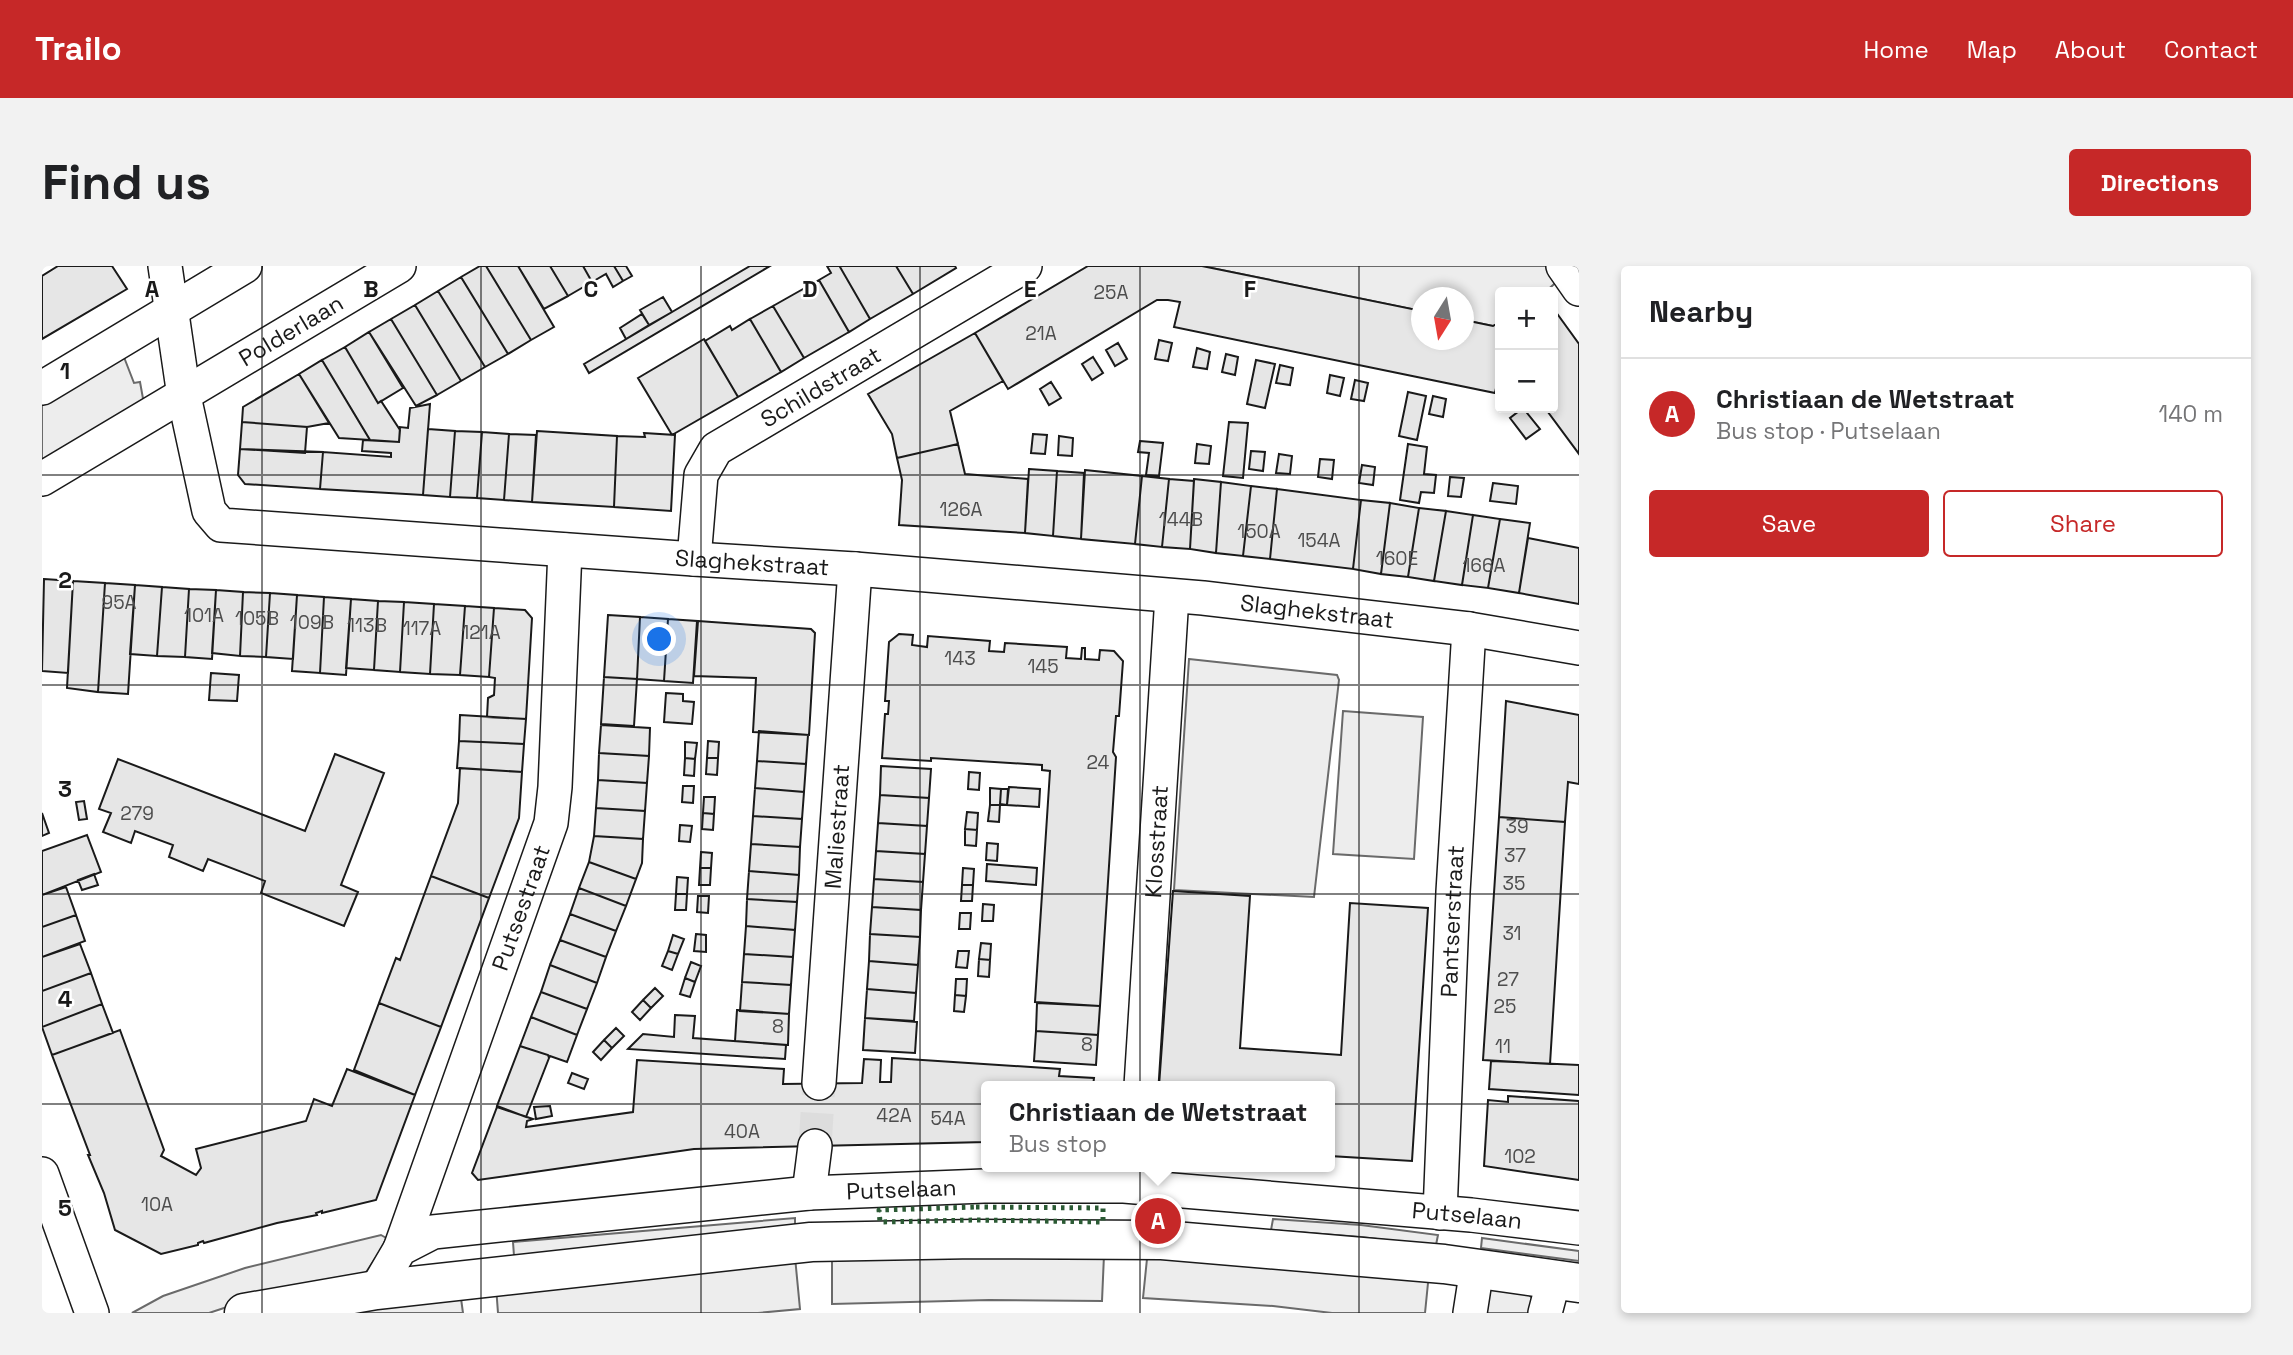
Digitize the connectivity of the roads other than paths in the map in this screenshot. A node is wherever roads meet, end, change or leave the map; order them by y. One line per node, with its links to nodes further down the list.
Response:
1 (165, 266): 7 (street, Slaghekstraat)
2 (245, 266): 7 (street)
3 (400, 266): 9 (street, Polderlaan)
4 (1025, 266): 12 (street, Schildstraat)
5 (1563, 266): 6 (street)
6 (1579, 289)
7 (171, 309): 8 (street); 9 (street, Slaghekstraat)
8 (42, 388)
9 (184, 396): 10 (street); 11 (street, Slaghekstraat)
10 (42, 479)
11 (565, 550): 12 (street, Slaghekstraat); 25 (street, Putsestraat)
12 (694, 559): 13 (street, Slaghekstraat)
13 (855, 569): 14 (street, Slaghekstraat); 18 (street, Maliestraat)
14 (1172, 596): 15 (street, Slaghekstraat); 17 (street, Klosstraat)
15 (1469, 629): 16 (street, Slaghekstraat); 23 (street, Pantserstraat)
16 (1579, 648)
17 (1141, 1081)
18 (819, 1083)
19 (815, 1146): 22 (street)
20 (42, 1174): 29 (street)
21 (1136, 1174): 22 (street, Putselaan); 23 (street, Putselaan)
22 (809, 1193): 25 (street, Putselaan)
23 (1440, 1213): 24 (street, Putselaan)
24 (1579, 1228)
25 (400, 1249): 27 (street)
26 (1477, 1268): 27 (main road); 28 (main road); 31 (street)
27 (376, 1290): 30 (main road)
28 (1559, 1292)
29 (92, 1313)
30 (244, 1313)
31 (1470, 1313)

